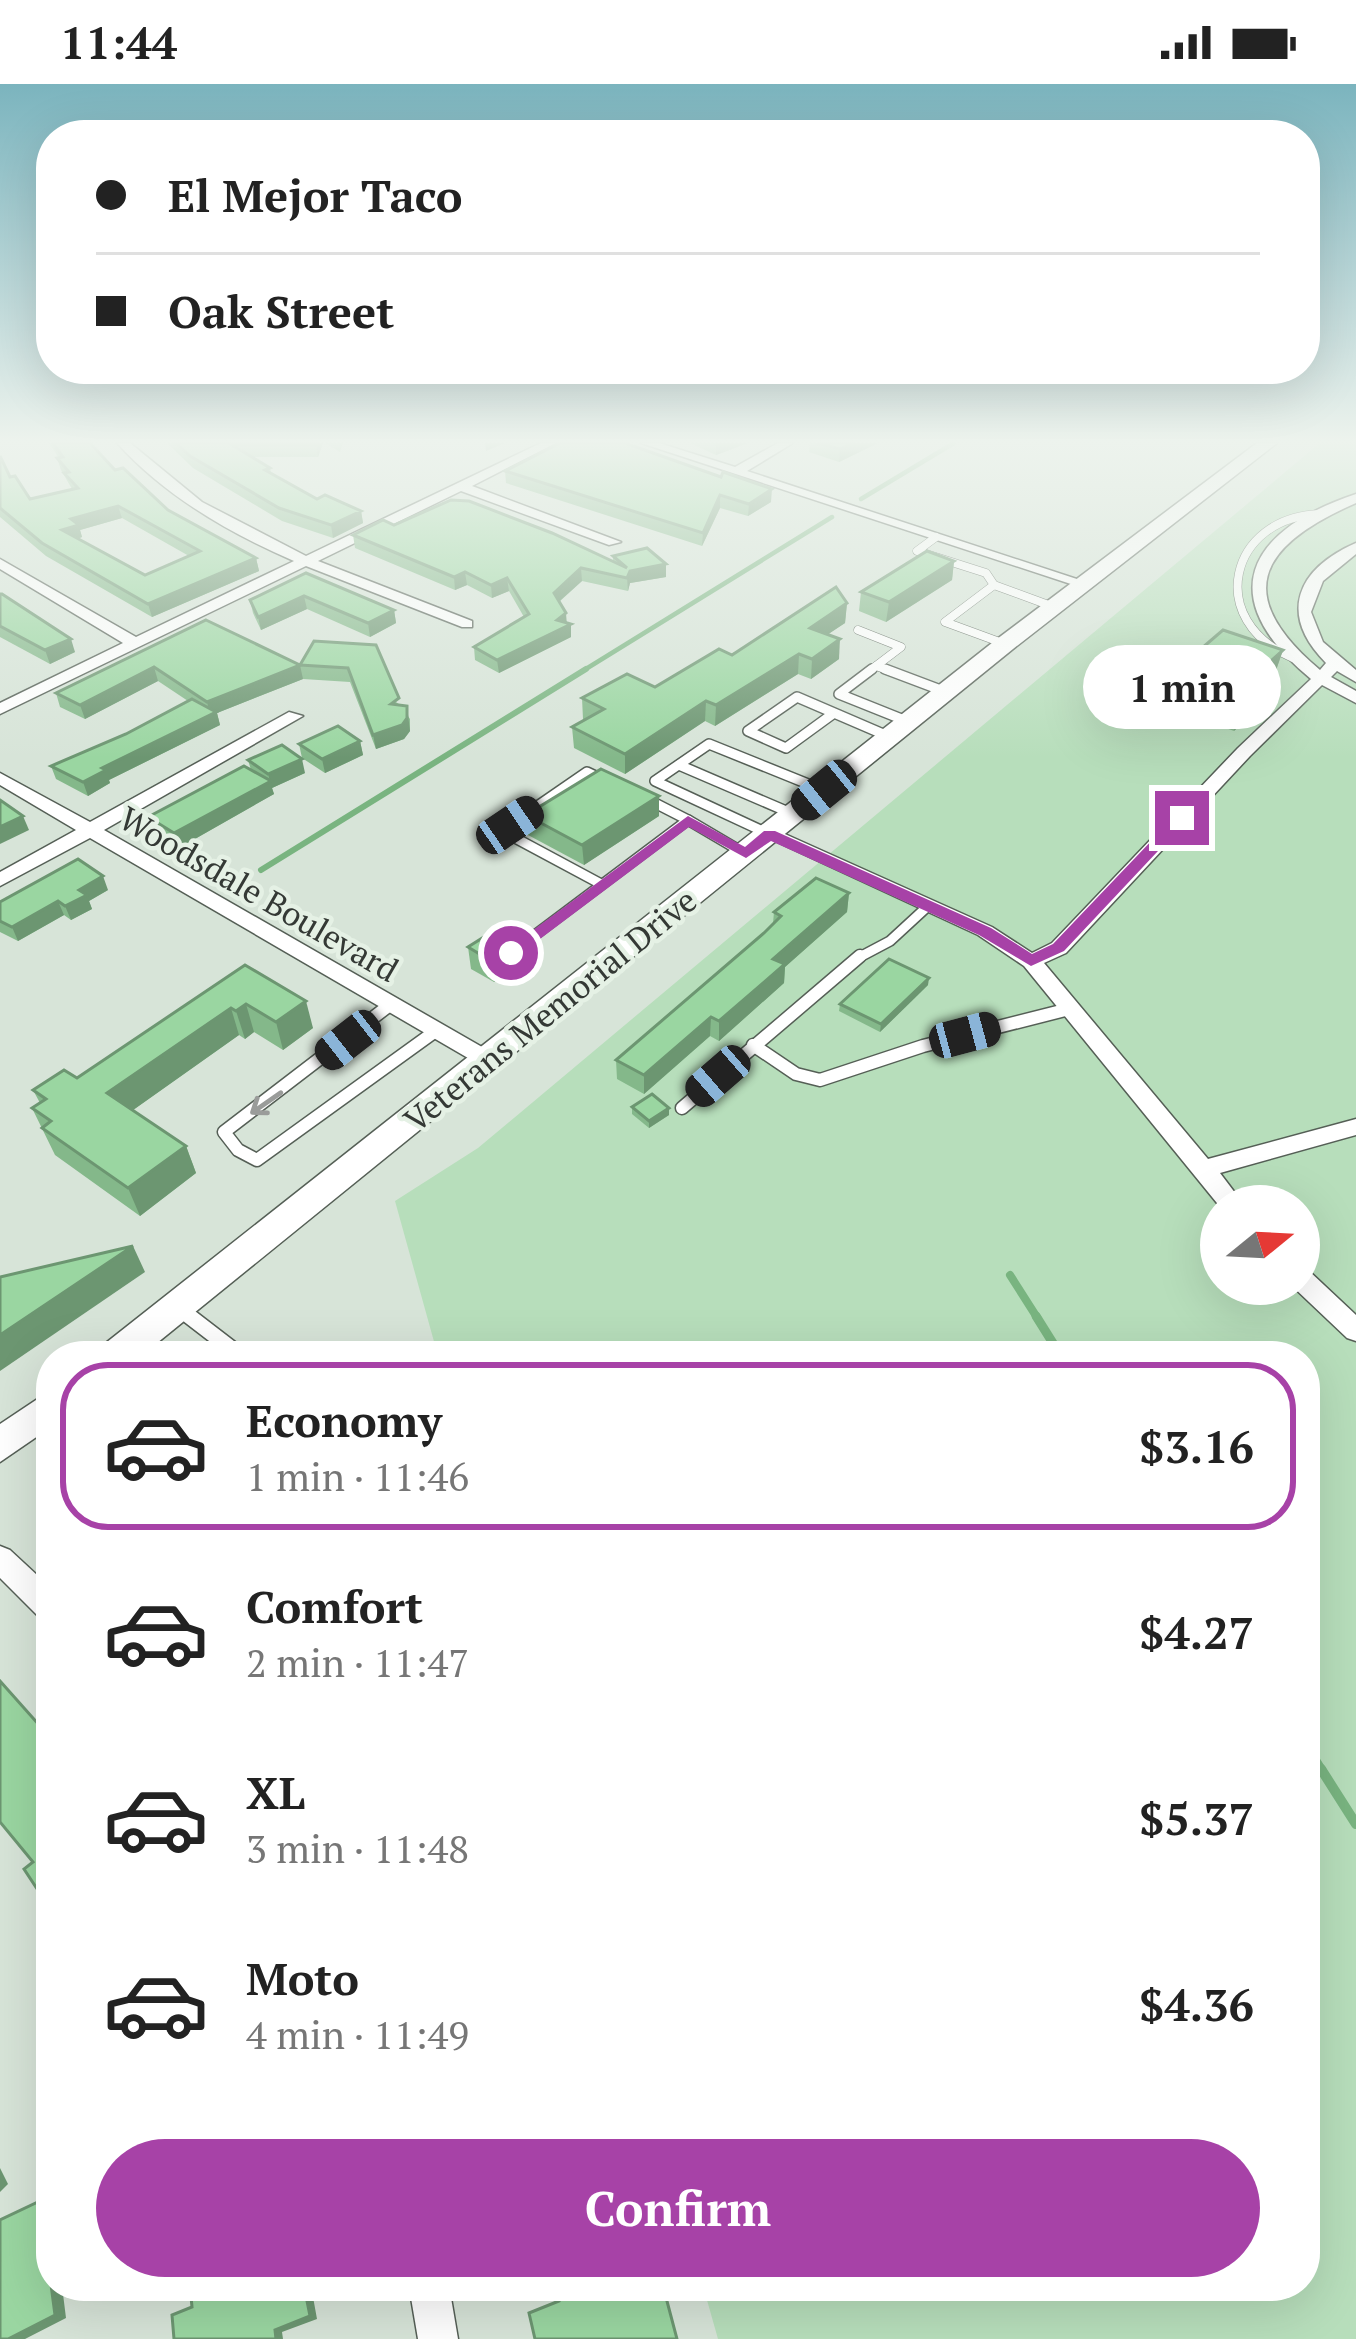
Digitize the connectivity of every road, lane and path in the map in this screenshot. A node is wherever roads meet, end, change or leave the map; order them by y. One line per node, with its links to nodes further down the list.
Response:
1 (284, 548): 9 (street)
2 (330, 548): 9 (street)
3 (921, 548): 11 (lane)
4 (971, 548): 8 (street)
5 (1131, 548): 13 (main road, Veterans Memorial Drive)
6 (1278, 548): 21 (street)
7 (1354, 548): 19 (street)
8 (1005, 559): 11 (lane); 13 (street)
9 (306, 560): 15 (street); 17 (street)
10 (0, 563): 17 (street)
11 (986, 573): 12 (lane)
12 (994, 584): 14 (lane); 18 (lane)
13 (1085, 584): 14 (main road, Veterans Memorial Drive)
14 (1054, 607): 18 (main road, Veterans Memorial Drive)
15 (466, 624)
16 (858, 630): 20 (lane)
17 (134, 643): 25 (street)
18 (1005, 644): 23 (main road, Veterans Memorial Drive)
19 (1336, 663): 21 (street); 22 (street)
20 (876, 666): 23 (lane); 28 (lane)
21 (1318, 677): 24 (street); 43 (street)
22 (1356, 677)
23 (946, 692): 28 (main road, Veterans Memorial Drive)
24 (1356, 698)
25 (0, 709)
26 (834, 713): 26 (lane); 28 (lane)
27 (296, 716): 36 (street)
28 (900, 729): 32 (main road, Veterans Memorial Drive)
29 (680, 765): 32 (lane); 34 (lane); 37 (lane)
30 (0, 778): 36 (street, Woodsdale Boulevard)
31 (609, 782): 40 (lane)
32 (824, 790): 34 (main road, Veterans Memorial Drive)
33 (630, 792): 35 (lane)
34 (794, 814): 37 (main road, Veterans Memorial Drive)
35 (688, 820): 38 (lane); 40 (lane)
36 (90, 831): 39 (street); 44 (street, Woodsdale Boulevard)
37 (769, 834): 38 (main road, Veterans Memorial Drive); 41 (street)
38 (746, 854): 48 (main road, Veterans Memorial Drive)
39 (0, 880)
40 (601, 884): 42 (lane)
41 (928, 906): 43 (street); 47 (lane)
42 (511, 953)
43 (1031, 961): 45 (street)
44 (391, 1004): 46 (street, Woodsdale Boulevard); 46 (lane, one-way to 46)
45 (1073, 1008): 47 (lane); 51 (street)
46 (437, 1030): 48 (street, Woodsdale Boulevard)
47 (753, 1045): 49 (lane)
48 (488, 1060): 54 (main road, Veterans Memorial Drive)
49 (682, 1108)
50 (1356, 1127): 51 (street)
51 (1202, 1170): 52 (street)
52 (1215, 1185)
53 (1320, 1297): 55 (street)
54 (177, 1307): 56 (main road, Veterans Memorial Drive); 57 (lane)
55 (1356, 1331)
56 (134, 1341)
57 (221, 1341)
58 (36, 1418): 59 (main road)
59 (0, 1446)
60 (0, 1559): 61 (street)
61 (36, 1594)
62 (432, 2301): 63 (street)
63 (438, 2339)

